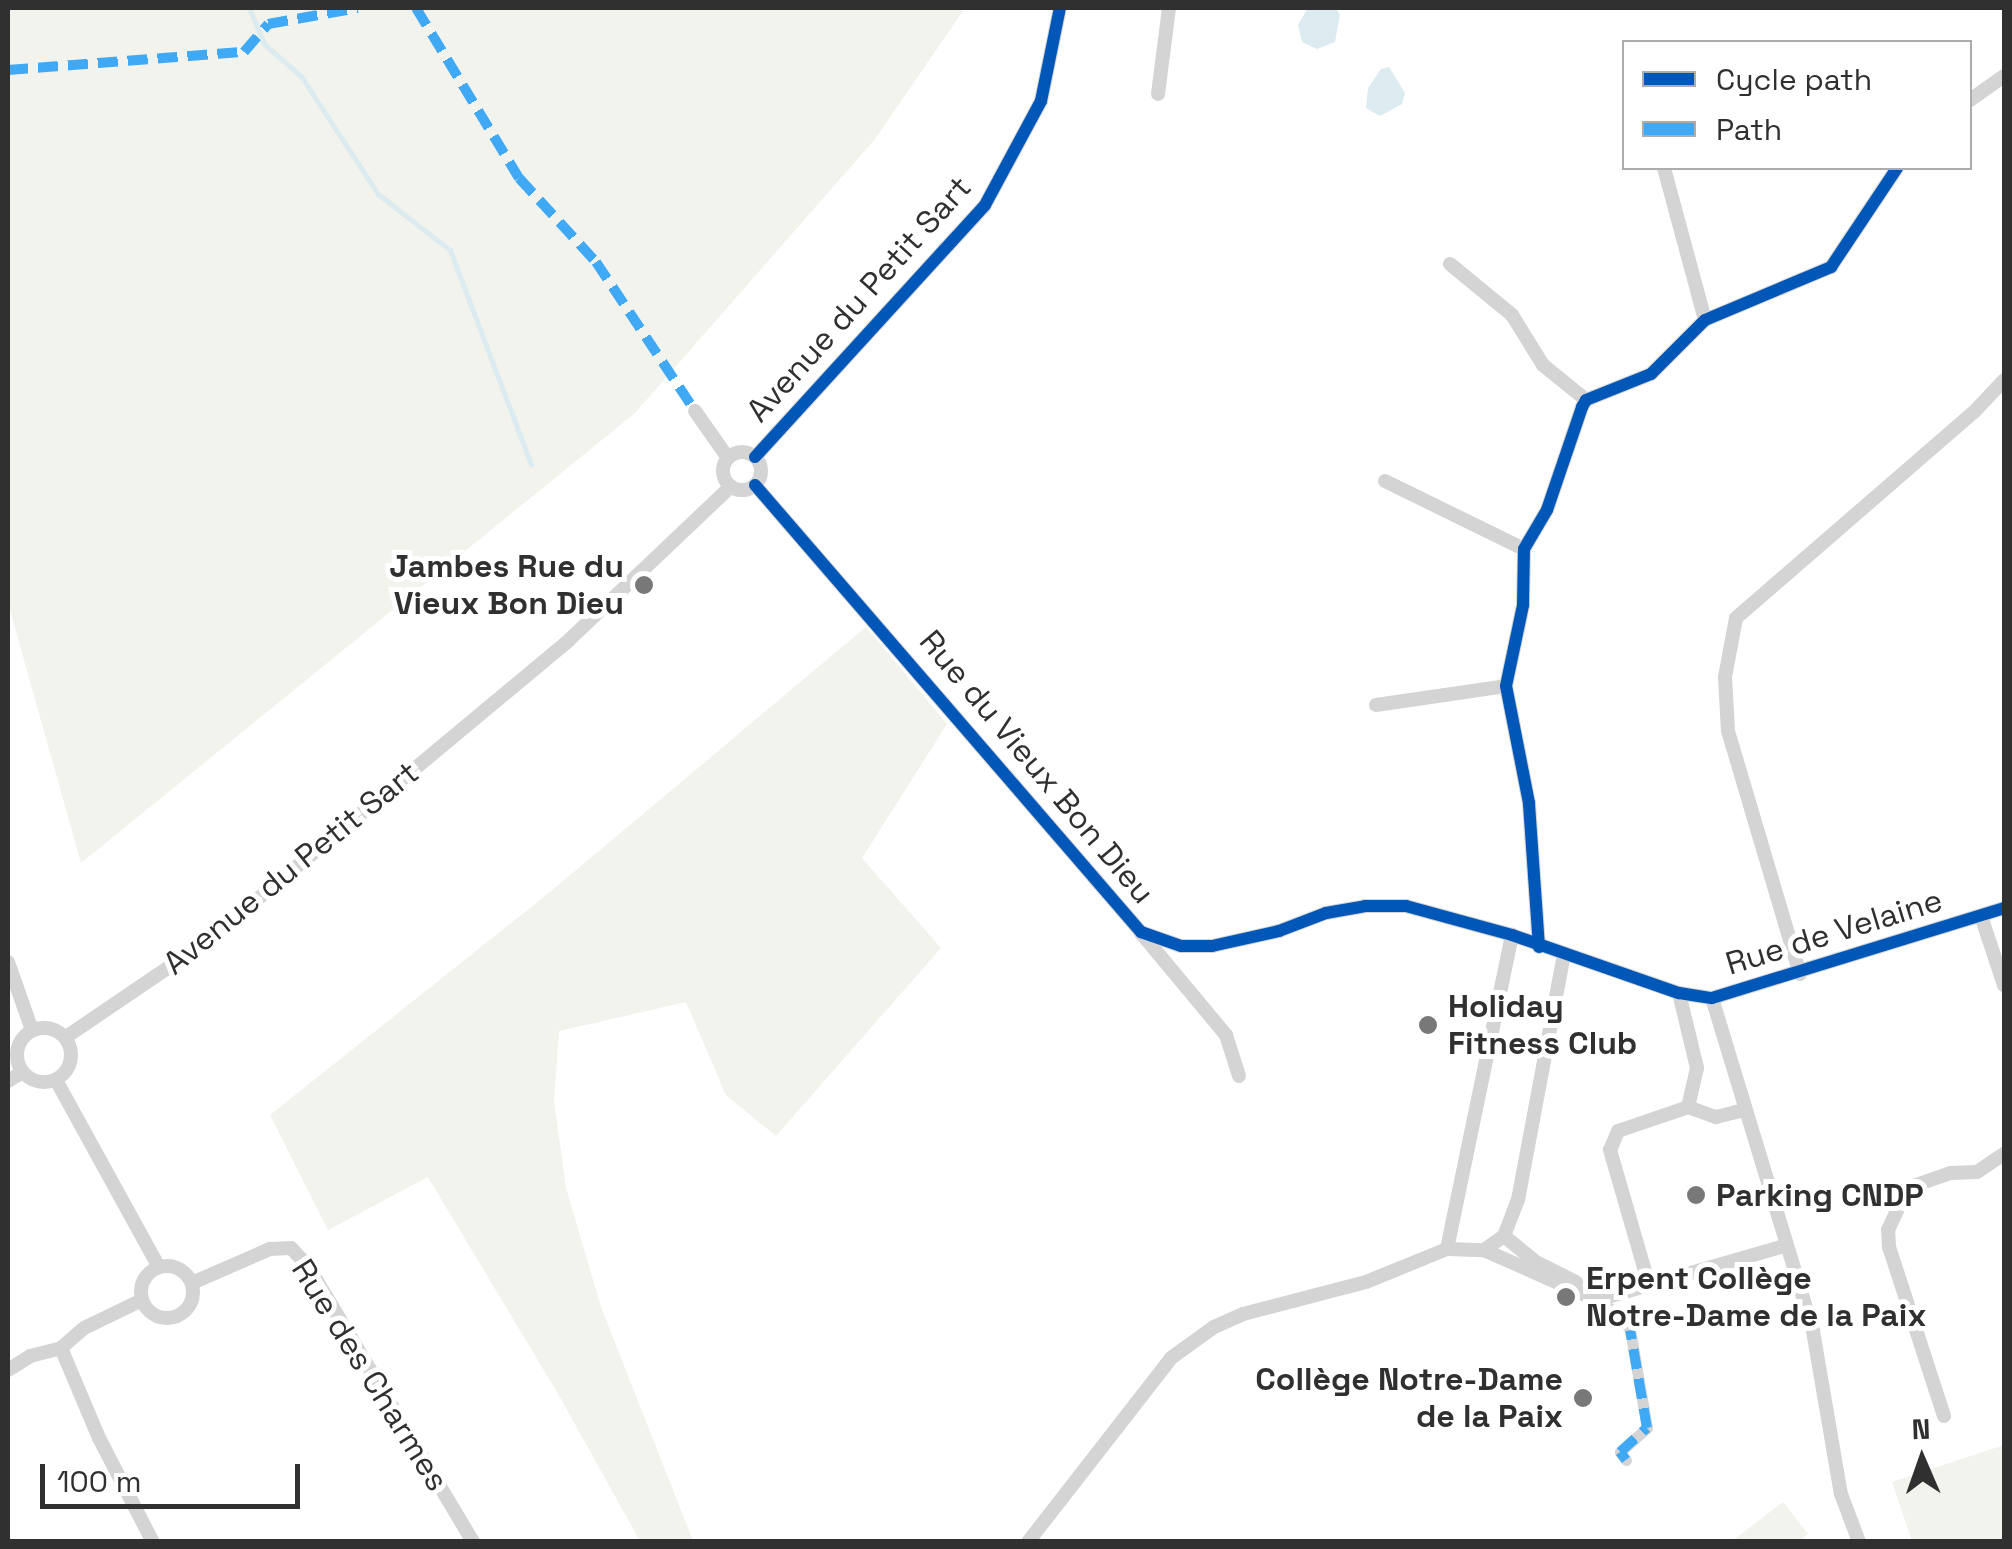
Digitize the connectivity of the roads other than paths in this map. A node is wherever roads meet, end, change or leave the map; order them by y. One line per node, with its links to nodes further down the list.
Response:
1 (1060, 8): 13 (street, Avenue du Petit Sart)
2 (1169, 8): 4 (street)
3 (2004, 76): 5 (street)
4 (1158, 94)
5 (1972, 99)
6 (1665, 170): 9 (street)
7 (1896, 170): 9 (street)
8 (1450, 264): 11 (street)
9 (1705, 320): 11 (street)
10 (2004, 380): 28 (street)
11 (1586, 400): 18 (street)
12 (695, 412): 14 (street)
13 (755, 457): 14 (street); 16 (street)
14 (728, 458): 17 (street)
15 (1385, 481): 18 (street)
16 (755, 486): 17 (street); 23 (street, Rue du Vieux Bon Dieu)
17 (730, 487): 33 (street, Avenue du Petit Sart)
18 (1524, 549): 19 (street)
19 (1506, 686): 20 (street); 25 (street)
20 (1376, 705)
21 (2004, 908): 22 (street, Rue de Velaine)
22 (1981, 916): 28 (street, Rue de Velaine); 29 (street)
23 (1141, 932): 24 (street, Rue du Vieux Bon Dieu); 35 (street)
24 (1512, 936): 25 (street, Rue du Vieux Bon Dieu); 43 (street)
25 (1539, 946): 26 (street, Rue du Vieux Bon Dieu)
26 (1564, 954): 30 (street); 41 (street)
27 (8, 962): 32 (street)
28 (1800, 974): 31 (street, Rue de Velaine)
29 (2004, 985)
30 (1679, 993): 31 (street, Rue de Velaine); 38 (street)
31 (1712, 998): 39 (street)
32 (32, 1030): 33 (street); 34 (street)
33 (66, 1037): 36 (street)
34 (22, 1072): 36 (street); 37 (street)
35 (1239, 1076)
36 (56, 1080): 45 (street)
37 (8, 1081)
38 (1688, 1107): 39 (street); 47 (street)
39 (1745, 1110): 42 (street)
40 (2004, 1154): 54 (street)
41 (1504, 1236): 44 (street); 48 (street)
42 (1784, 1246): 47 (street); 59 (street)
43 (1447, 1248): 44 (street); 58 (street)
44 (1484, 1250): 50 (street)
45 (159, 1267): 46 (street); 49 (street)
46 (192, 1284): 49 (street); 57 (street, Rue des Charmes)
47 (1650, 1285): 48 (street)
48 (1619, 1294): 50 (street)
49 (142, 1300): 52 (street)
50 (1597, 1300): 51 (street)
51 (1629, 1327): 55 (street)
52 (61, 1348): 53 (street); 56 (street)
53 (8, 1370)
54 (1944, 1416)
55 (1626, 1460)
56 (154, 1542)
57 (473, 1542)
58 (1028, 1542)
59 (1860, 1542)

